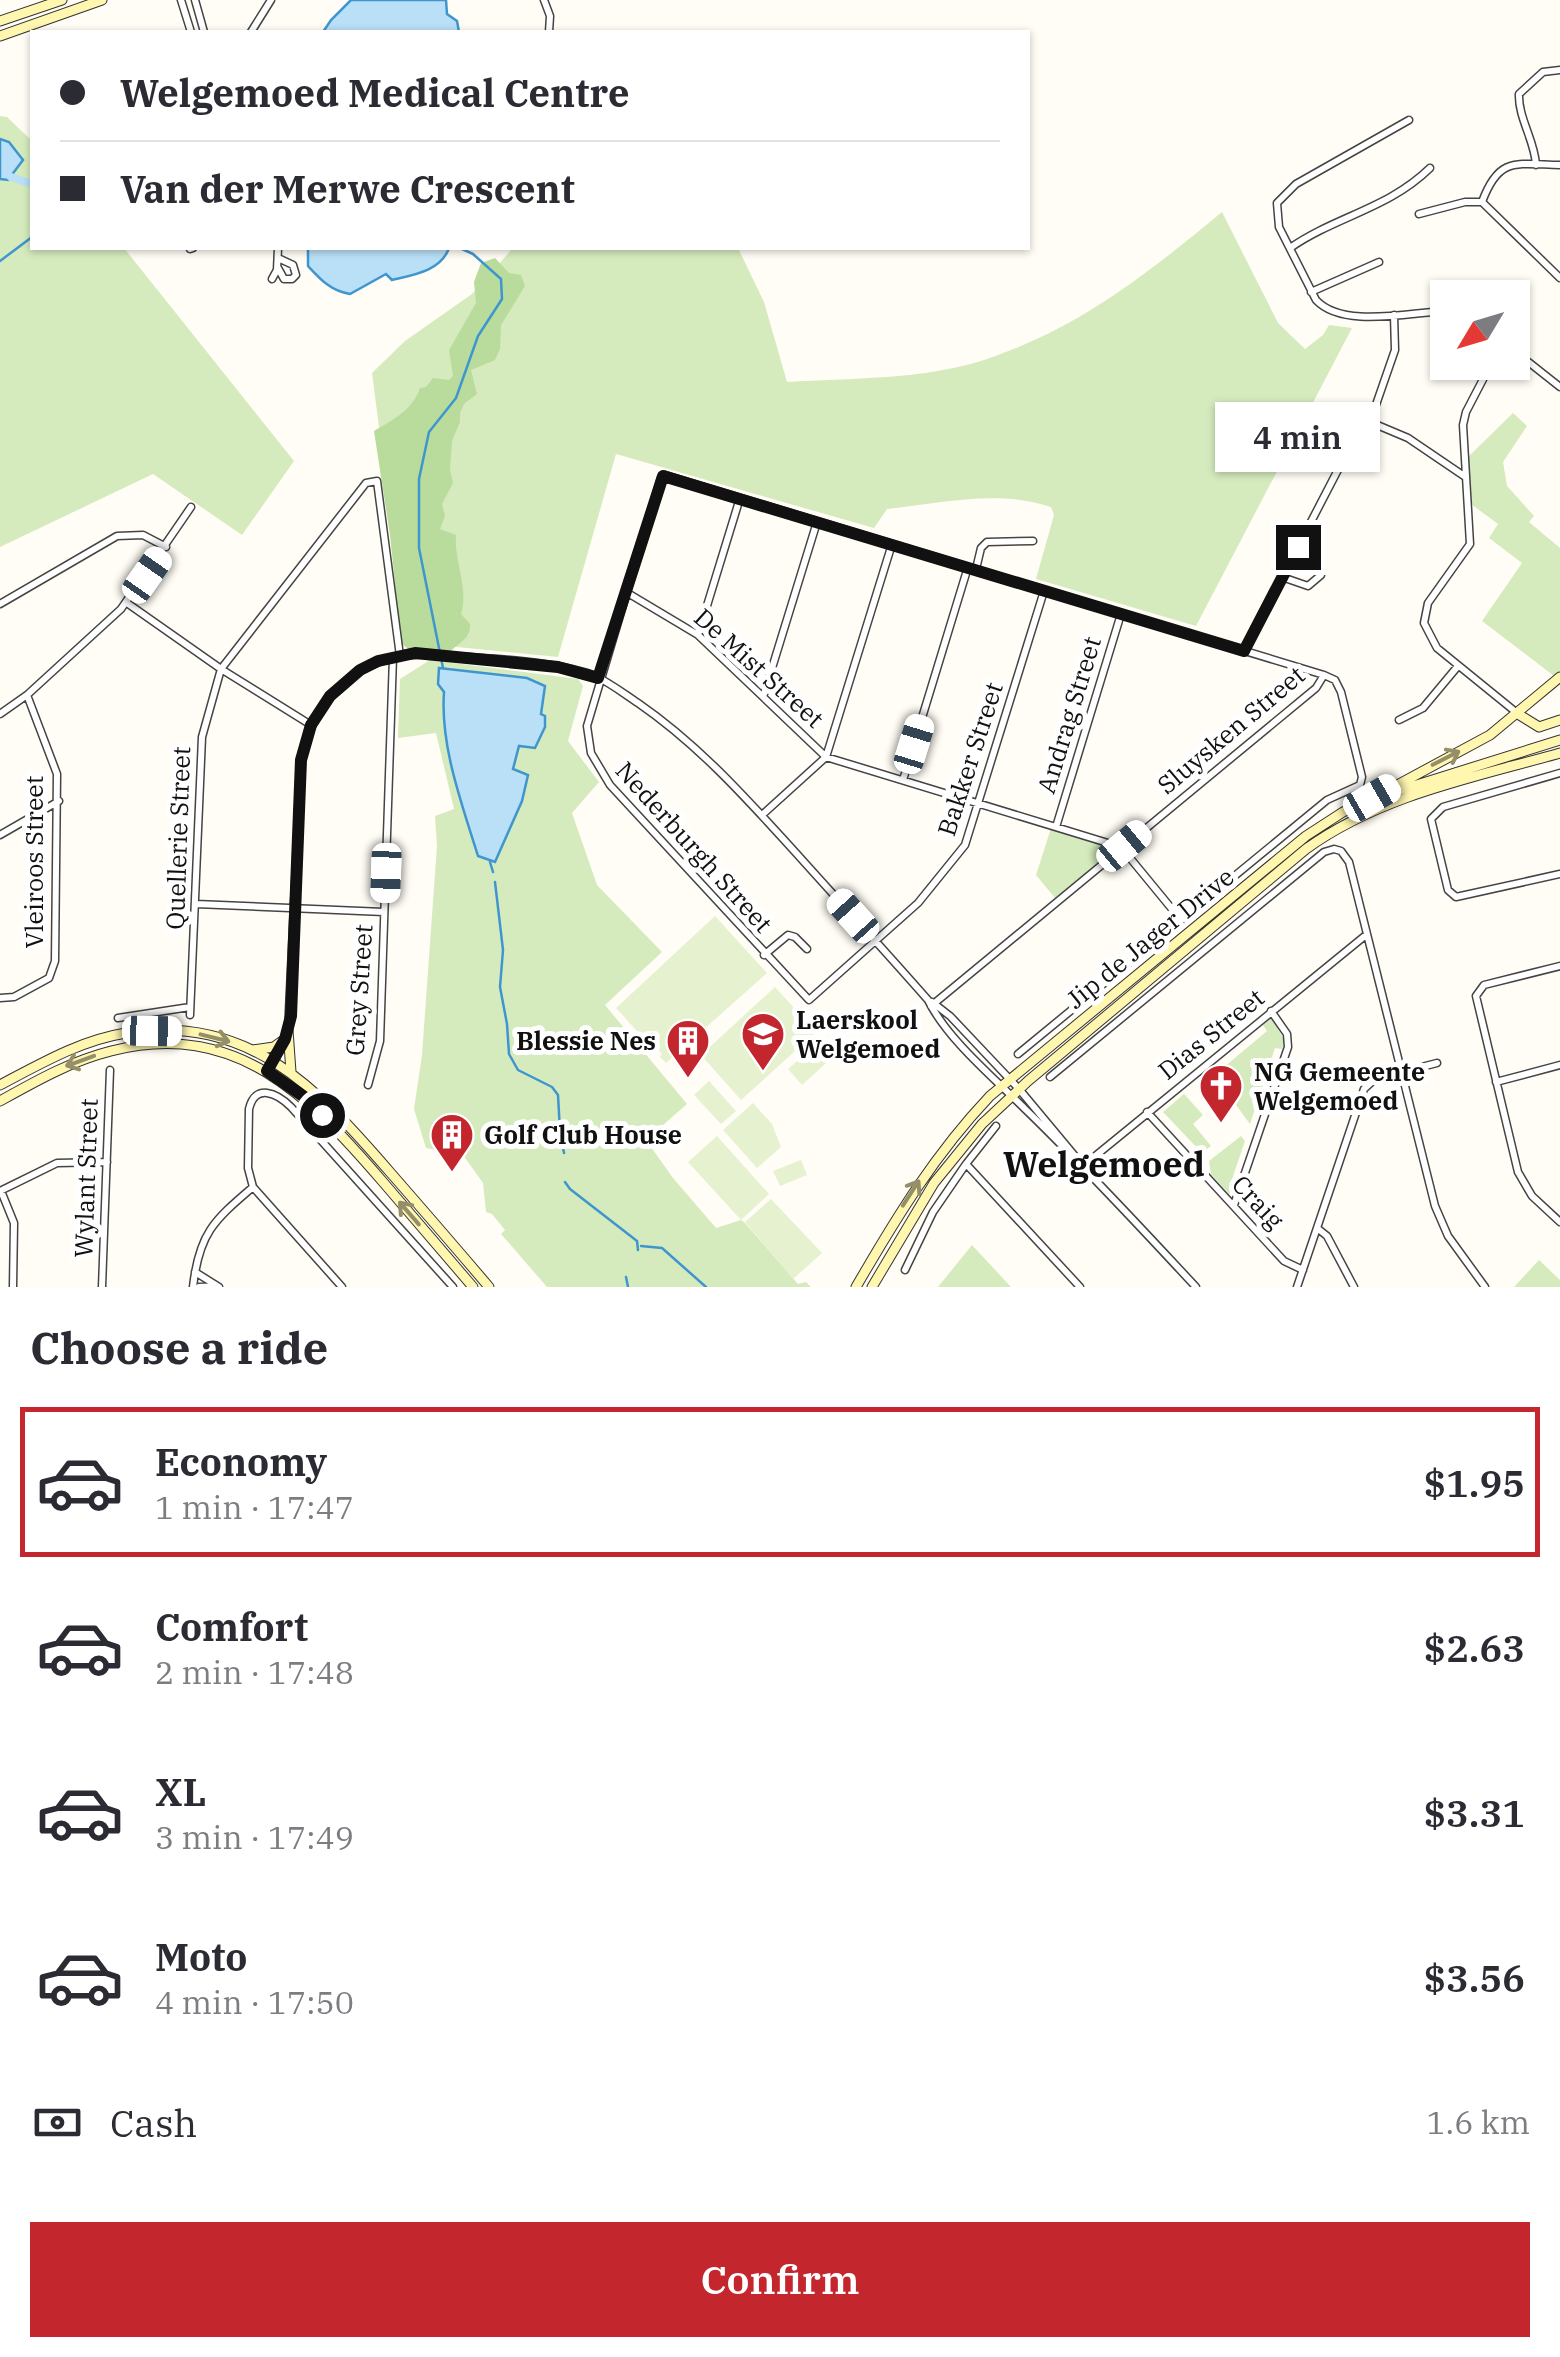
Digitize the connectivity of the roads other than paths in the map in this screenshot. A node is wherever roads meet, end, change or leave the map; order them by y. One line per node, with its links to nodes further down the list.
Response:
1 (62, 0): 7 (main road)
2 (102, 0): 12 (main road)
3 (180, 0): 8 (street)
4 (195, 0): 9 (street)
5 (272, 0): 10 (street)
6 (544, 0): 11 (street)
7 (0, 22)
8 (190, 30)
9 (203, 30)
10 (252, 30)
11 (548, 30)
12 (0, 36)
13 (1560, 70): 15 (street)
14 (1409, 120): 20 (street)
15 (1536, 165): 16 (street); 18 (street)
16 (1560, 165)
17 (1430, 168): 20 (street)
18 (1482, 202): 19 (street); 26 (street)
19 (1419, 214)
20 (1290, 248): 27 (street)
21 (278, 250): 22 (street)
22 (278, 258): 24 (street); 24 (street)
23 (1379, 262): 27 (street)
24 (278, 268): 25 (street)
25 (272, 278)
26 (1560, 278)
27 (1312, 292): 29 (street)
28 (1430, 313): 29 (street)
29 (1394, 315): 33 (street)
30 (1530, 363): 32 (street)
31 (1483, 380): 34 (street)
32 (1560, 387)
33 (1370, 422): 35 (street); 44 (street)
34 (1464, 456): 35 (street); 36 (street)
35 (1443, 462): 36 (street)
36 (1465, 476): 55 (street)
37 (378, 481): 54 (street, Grey Street); 56 (street, Quellerie Street)
38 (740, 498): 40 (street); 48 (street, Nederburgh Street); 52 (street)
39 (192, 507): 43 (street)
40 (817, 522): 42 (street); 60 (street)
41 (1033, 541): 45 (street)
42 (892, 544): 45 (street); 71 (street)
43 (166, 547): 49 (street); 50 (street)
44 (1298, 547): 46 (street); 46 (street)
45 (972, 568): 47 (street); 73 (street)
46 (1282, 578): 53 (street)
47 (1044, 591): 51 (street); 76 (street, Bakker Street)
48 (625, 592): 52 (street, De Mist Street); 59 (street, Nederburgh Street)
49 (127, 603): 56 (street); 61 (street)
50 (0, 604)
51 (1121, 614): 53 (street); 78 (street, Andrag Street)
52 (698, 635): 60 (street, De Mist Street)
53 (1244, 651): 57 (street)
54 (396, 656): 59 (street); 67 (street); 84 (street, Grey Street)
55 (1458, 666): 64 (street); 65 (street)
56 (221, 669): 67 (street); 82 (street, Quellerie Street)
57 (1324, 675): 80 (street, Sluysken Street); 85 (street)
58 (1560, 677): 62 (main road)
59 (598, 678): 77 (street); 89 (street, Nederburgh Street)
60 (764, 694): 71 (street, De Mist Street)
61 (28, 695): 63 (street); 75 (street, Vleiroos Street)
62 (1534, 701): 64 (main road); 68 (main road)
63 (0, 714)
64 (1518, 714): 68 (main road); 74 (main road, one-way to 64)
65 (1399, 720)
66 (1560, 720): 68 (main road)
67 (311, 725): 83 (street)
68 (1538, 726)
69 (1560, 740): 74 (main road, Jip de Jager Drive)
70 (1560, 753): 111 (main road, Jip de Jager Drive)
71 (826, 757): 73 (street, De Mist Street); 77 (street)
72 (1560, 772): 81 (street)
73 (903, 780): 76 (street, De Mist Street)
74 (1372, 798): 107 (main road, Jip de Jager Drive)
75 (59, 801): 79 (street); 91 (street, Vleiroos Street)
76 (979, 804): 78 (street, De Mist Street); 87 (street, Bakker Street)
77 (762, 815): 87 (street)
78 (1056, 827): 80 (street, De Mist Street)
79 (0, 836)
80 (1122, 847): 85 (street); 93 (street, Sluysken Street)
81 (1560, 874)
82 (196, 904): 83 (street); 95 (street, Quellerie Street)
83 (295, 908): 84 (street); 96 (street)
84 (384, 912): 110 (street, Grey Street)
85 (1181, 920): 98 (street)
86 (1366, 935): 94 (street, Dias Street); 105 (street); 106 (street)
87 (876, 942): 92 (street, Bakker Street); 93 (street)
88 (807, 949): 89 (street)
89 (764, 955): 92 (street, Nederburgh Street)
90 (1560, 966): 108 (street)
91 (0, 998)
92 (809, 1000)
93 (931, 1003): 107 (street)
94 (1271, 1011): 113 (street, Dias Street); 120 (street)
95 (118, 1018)
96 (286, 1034): 97 (main road); 99 (street); 104 (main road)
97 (252, 1050): 99 (main road); 109 (main road, one-way to 97)
98 (1018, 1054)
99 (273, 1060): 103 (street); 104 (main road)
100 (1436, 1064): 105 (street)
101 (1560, 1065): 108 (street)
102 (110, 1070): 115 (street, Wylant Street)
103 (267, 1071): 112 (main road, one-way to 112); 132 (main road, one-way to 103)
104 (292, 1072): 133 (main road)
105 (1401, 1072): 122 (street); 140 (street)
106 (1050, 1077)
107 (1005, 1082): 111 (street); 134 (main road, Jip de Jager Drive, one-way to 107)
108 (1496, 1082): 121 (street)
109 (0, 1086)
110 (368, 1086)
111 (1015, 1093): 117 (street); 135 (main road, Jip de Jager Drive)
112 (0, 1101)
113 (1147, 1112): 117 (street, Dias Street); 120 (street, Craig)
114 (996, 1126): 116 (street)
115 (107, 1162): 119 (street); 127 (street, Wylant Street)
116 (966, 1164): 123 (street); 136 (street)
117 (1082, 1166): 137 (street)
118 (252, 1187): 125 (street); 130 (street); 131 (street)
119 (1, 1191): 126 (street)
120 (1234, 1205): 124 (street, Craig)
121 (1560, 1222)
122 (1317, 1228): 124 (street); 139 (street)
123 (905, 1270)
124 (1302, 1270): 138 (street)
125 (194, 1272): 128 (street); 129 (street)
126 (13, 1287)
127 (102, 1287)
128 (196, 1287): 129 (street)
129 (219, 1287)
130 (342, 1287)
131 (453, 1287)
132 (473, 1287)
133 (489, 1287)
134 (856, 1287)
135 (868, 1287)
136 (1080, 1287)
137 (1196, 1287)
138 (1297, 1287)
139 (1354, 1287)
140 (1485, 1287)

